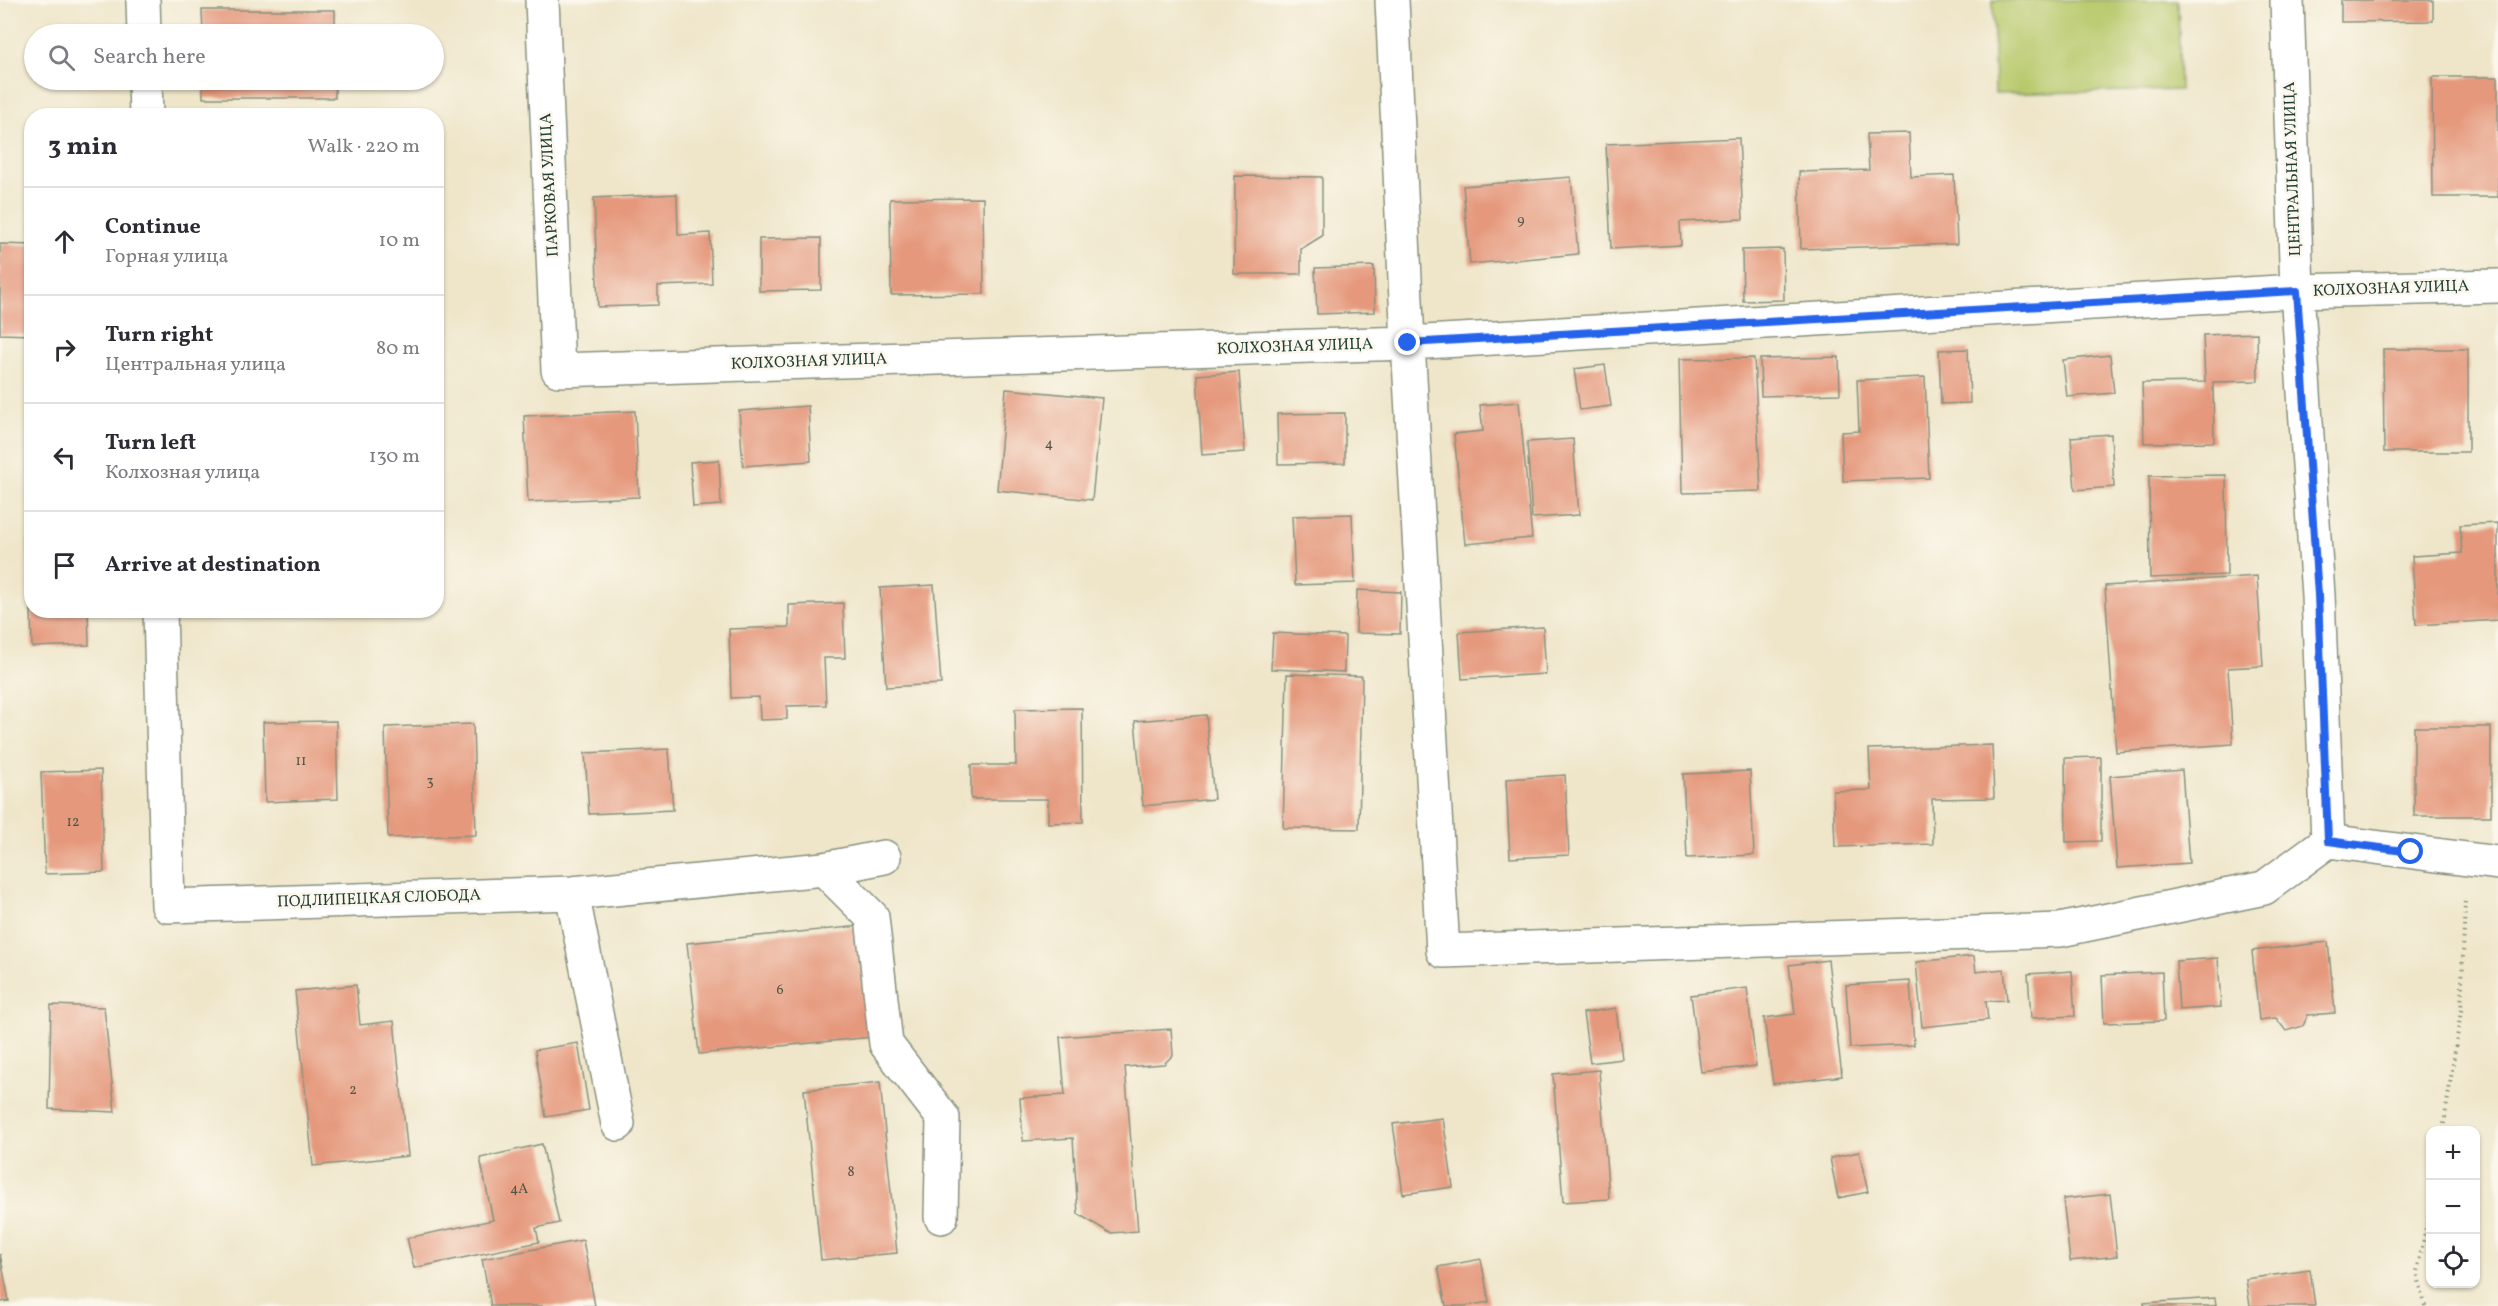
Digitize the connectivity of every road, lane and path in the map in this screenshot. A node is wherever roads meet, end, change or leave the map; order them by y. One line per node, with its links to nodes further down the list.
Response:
1 (143, 0): 5 (street)
2 (542, 0): 11 (street, ПАРКОВАЯ УЛИЦА)
3 (1392, 0): 10 (street)
4 (2287, 0): 9 (street, ЦЕНТРАЛЬНАЯ УЛИЦА)
5 (144, 24)
6 (145, 90): 7 (street)
7 (146, 108)
8 (2498, 286): 9 (street, КОЛХОЗНАЯ УЛИЦА)
9 (2297, 291): 10 (street, КОЛХОЗНАЯ УЛИЦА); 13 (street, ЦЕНТРАЛЬНАЯ УЛИЦА)
10 (1408, 343): 11 (street, КОЛХОЗНАЯ УЛИЦА); 13 (street)
11 (558, 370)
12 (160, 618): 17 (street, ПОДЛИПЕЦКАЯ СЛОБОДА)
13 (2328, 841): 15 (street)
14 (884, 857): 16 (street, ПОДЛИПЕЦКАЯ СЛОБОДА)
15 (2482, 861): 19 (path)
16 (824, 868): 17 (street, ПОДЛИПЕЦКАЯ СЛОБОДА); 20 (street)
17 (572, 893): 18 (street)
18 (618, 1124)
19 (2444, 1126)
20 (941, 1217)
21 (2426, 1228): 22 (path)
22 (2425, 1306)

